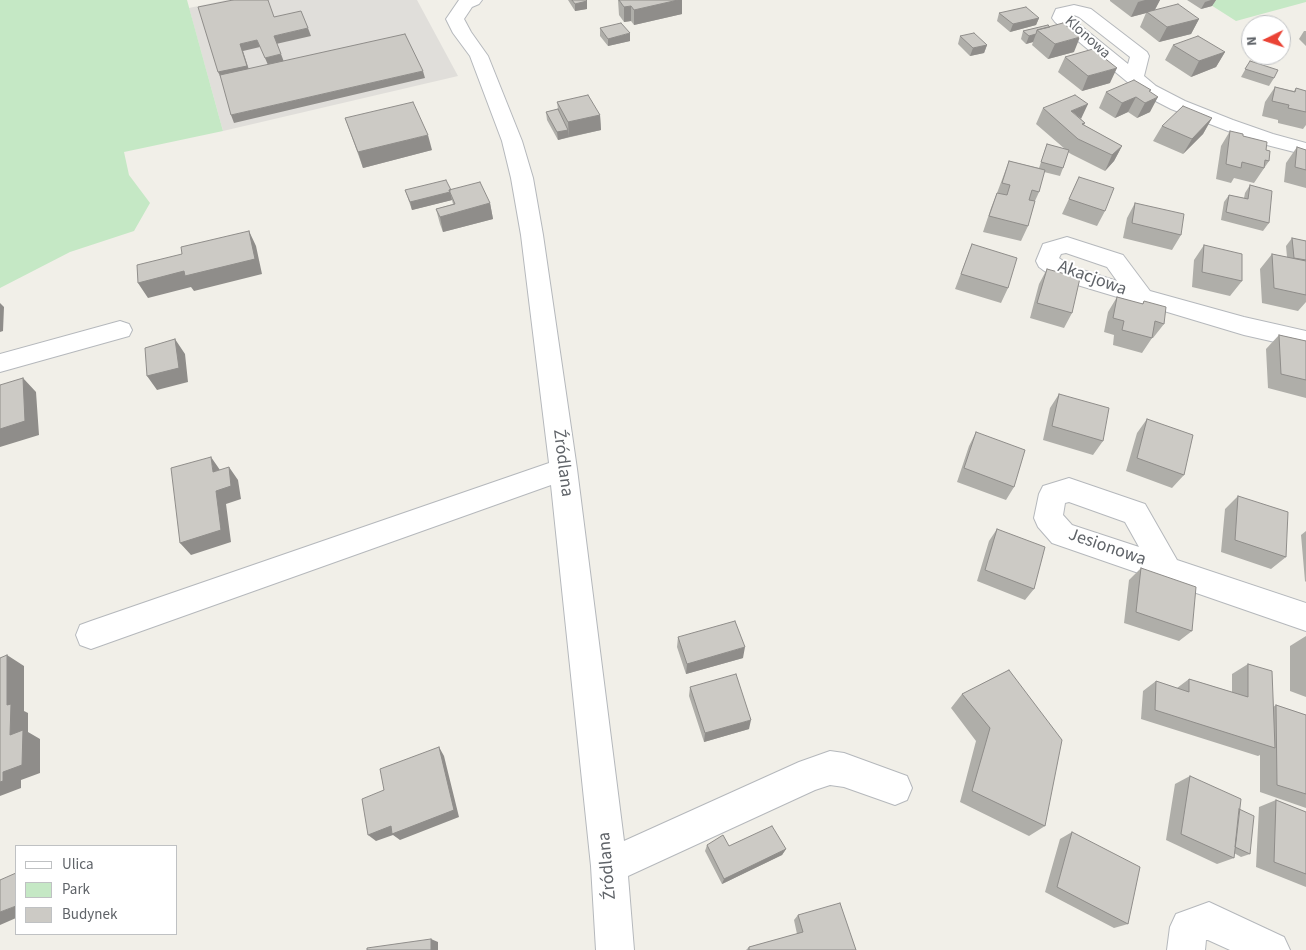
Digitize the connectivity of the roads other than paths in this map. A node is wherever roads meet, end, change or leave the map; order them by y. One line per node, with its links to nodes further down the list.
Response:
1 (473, 0): 8 (street, Źródlana)
2 (1134, 78): 3 (street)
3 (1306, 149)
4 (1142, 297): 6 (street, Akacjowa)
5 (120, 330): 7 (street)
6 (1306, 340)
7 (0, 364)
8 (563, 469): 11 (street); 13 (street, Źródlana)
9 (1166, 568): 10 (street, Jesionowa)
10 (1306, 617)
11 (91, 635)
12 (895, 788): 13 (street)
13 (609, 866): 14 (street, Źródlana)
14 (615, 950)
15 (1186, 950): 16 (street)
16 (1271, 950)

